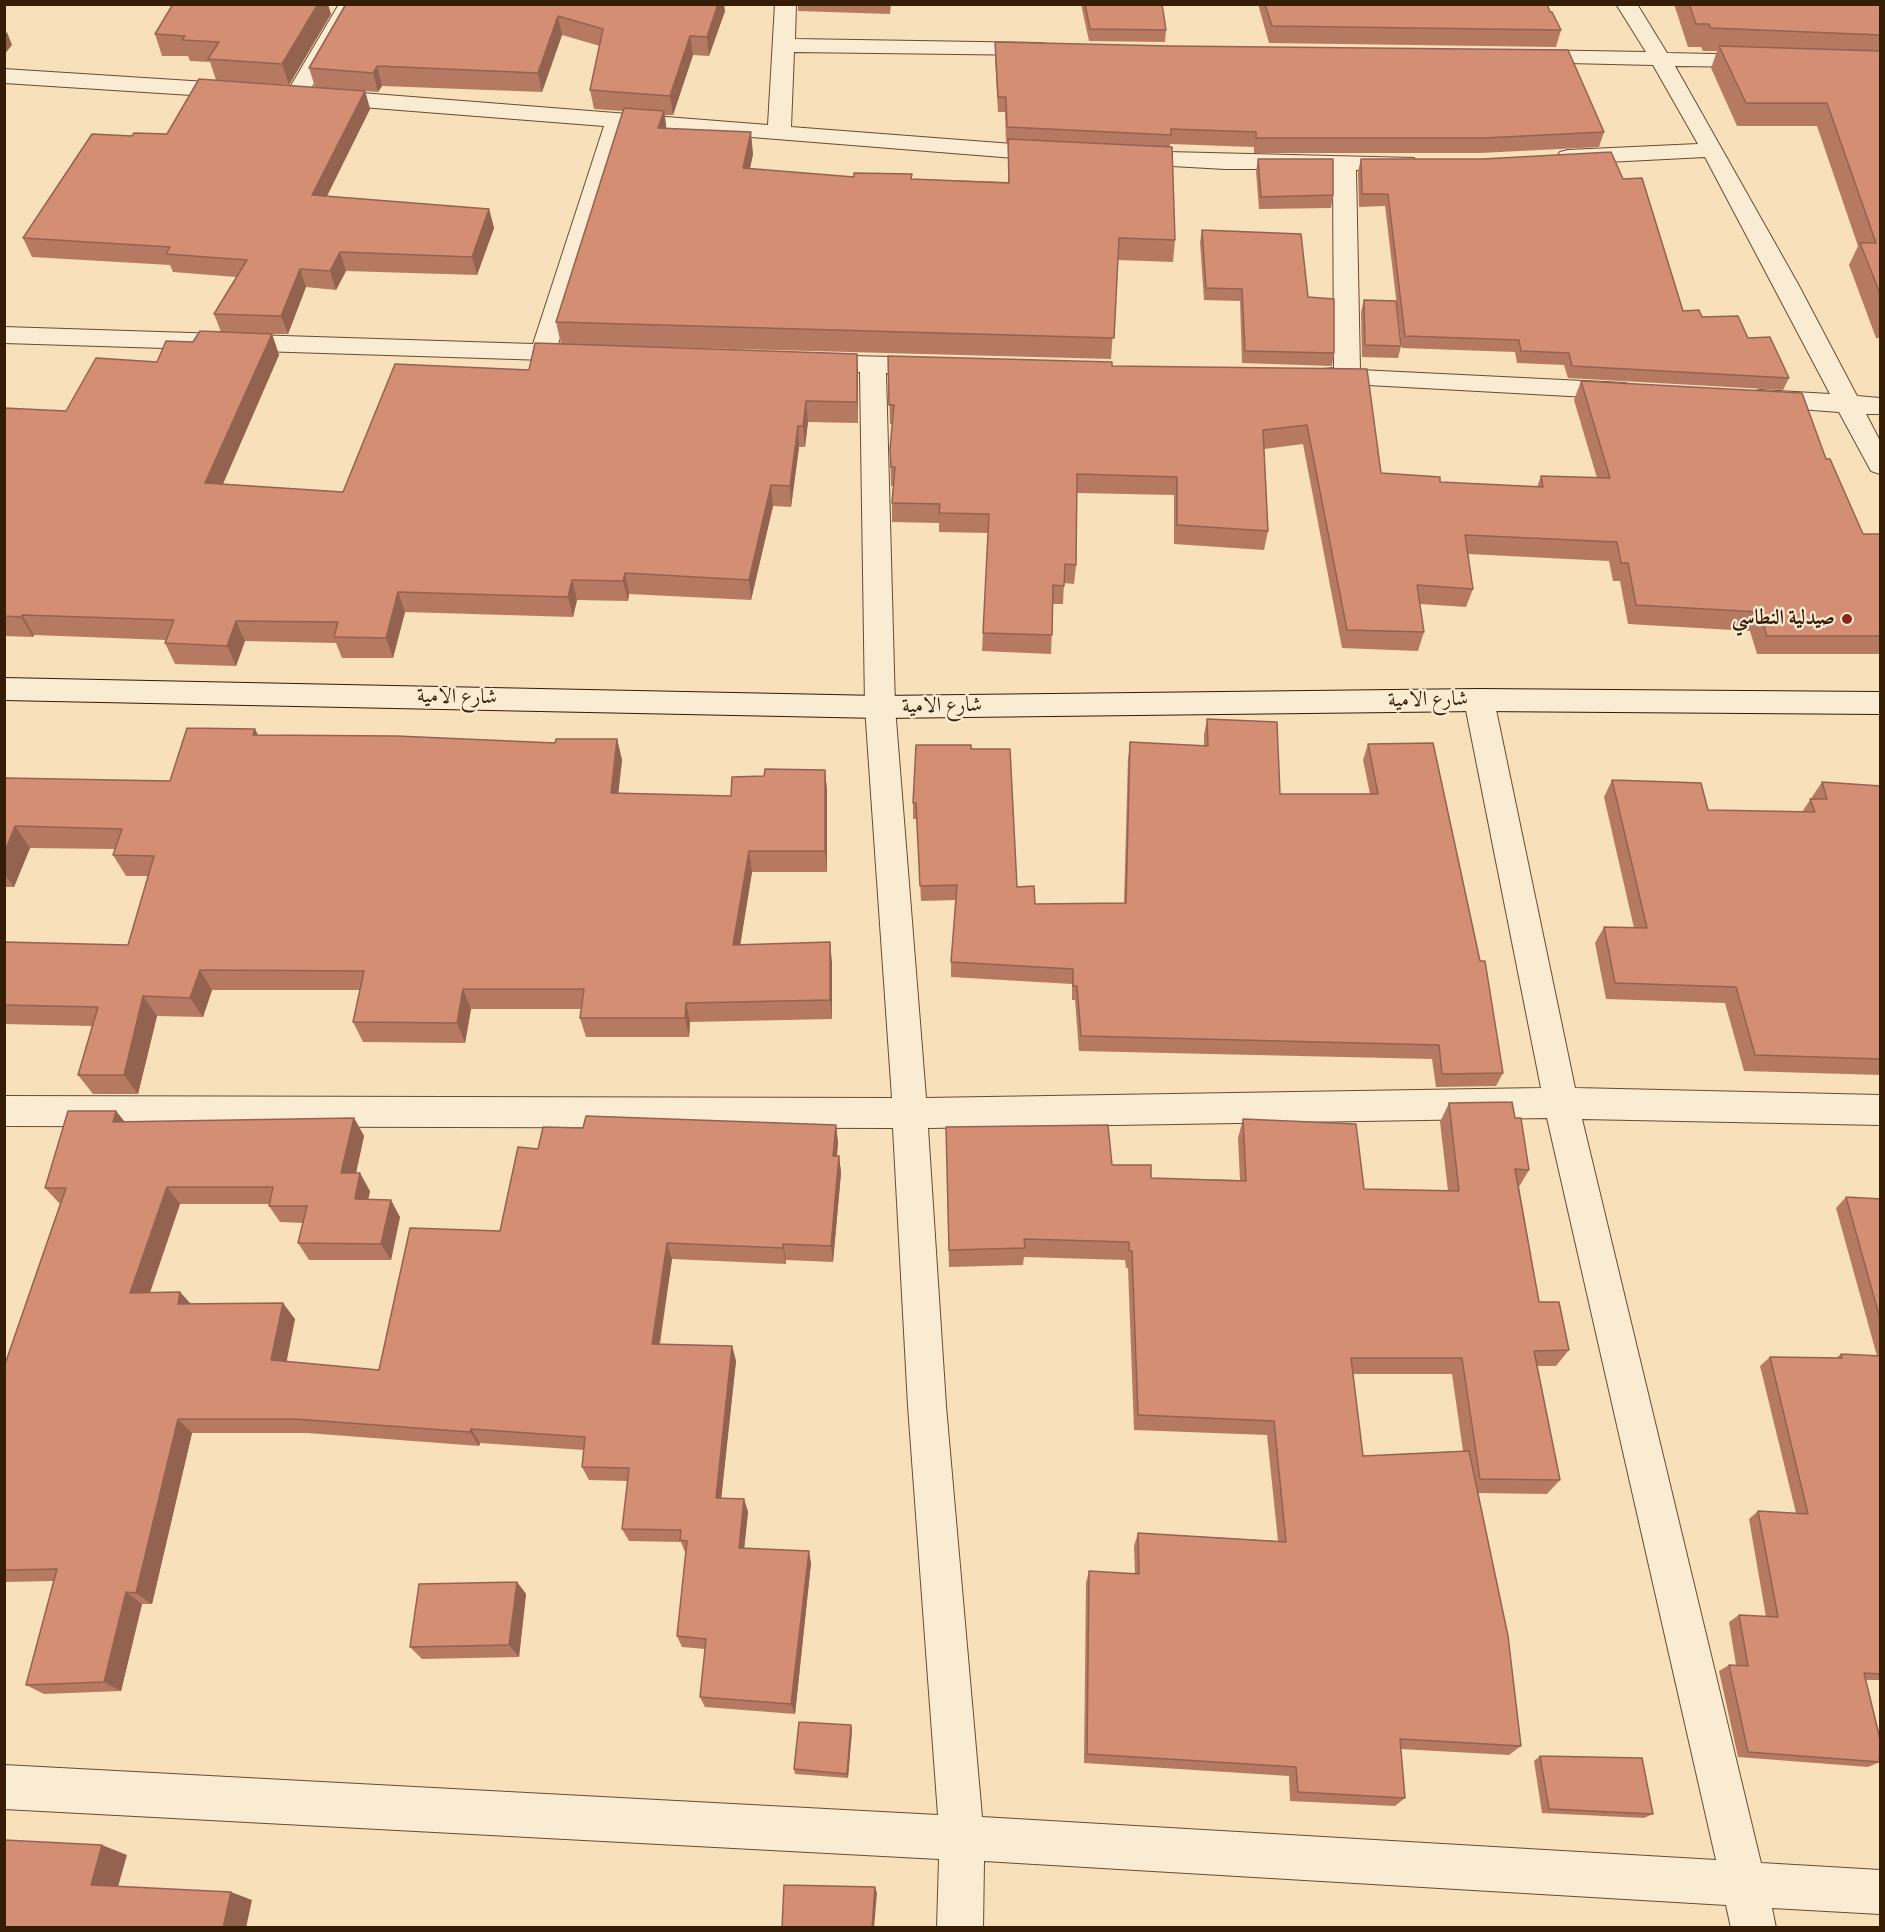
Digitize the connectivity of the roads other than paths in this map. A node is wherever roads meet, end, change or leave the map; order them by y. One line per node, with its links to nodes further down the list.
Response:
1 (350, 4): 10 (street)
2 (786, 4): 4 (street)
3 (1626, 4): 7 (street)
4 (784, 45): 5 (street); 12 (street)
5 (1057, 50)
6 (1507, 56): 7 (street)
7 (1660, 58): 8 (street); 13 (street)
8 (1780, 62)
9 (4, 76): 10 (street)
10 (297, 94): 11 (street)
11 (616, 122): 12 (street); 20 (street)
12 (779, 132): 14 (street)
13 (1713, 150): 16 (street); 29 (street)
14 (1072, 155)
15 (1107, 157): 18 (street)
16 (1548, 158)
17 (1423, 162): 18 (street)
18 (1344, 164): 26 (street)
19 (4, 335): 20 (street)
20 (543, 352): 21 (street)
21 (602, 354)
22 (790, 362): 23 (street)
23 (873, 365): 24 (street); 35 (street)
24 (956, 367)
25 (1300, 375): 26 (street)
26 (1347, 377): 27 (street)
27 (1644, 392)
28 (1740, 397): 29 (street)
29 (1847, 402): 30 (street); 31 (street)
30 (1881, 406)
31 (1881, 465)
32 (4, 690): 35 (street, شارع الامية)
33 (1479, 700): 34 (street, شارع الامية); 35 (street, شارع الامية); 36 (street)
34 (1881, 703)
35 (880, 707): 39 (street)
36 (1561, 1103): 37 (street); 39 (street); 42 (street)
37 (1881, 1110)
38 (4, 1111): 39 (street)
39 (910, 1113): 41 (street)
40 (4, 1787): 41 (street)
41 (962, 1838): 42 (street); 44 (street)
42 (1745, 1883): 43 (street); 45 (street)
43 (1881, 1892)
44 (960, 1928)
45 (1754, 1928)

